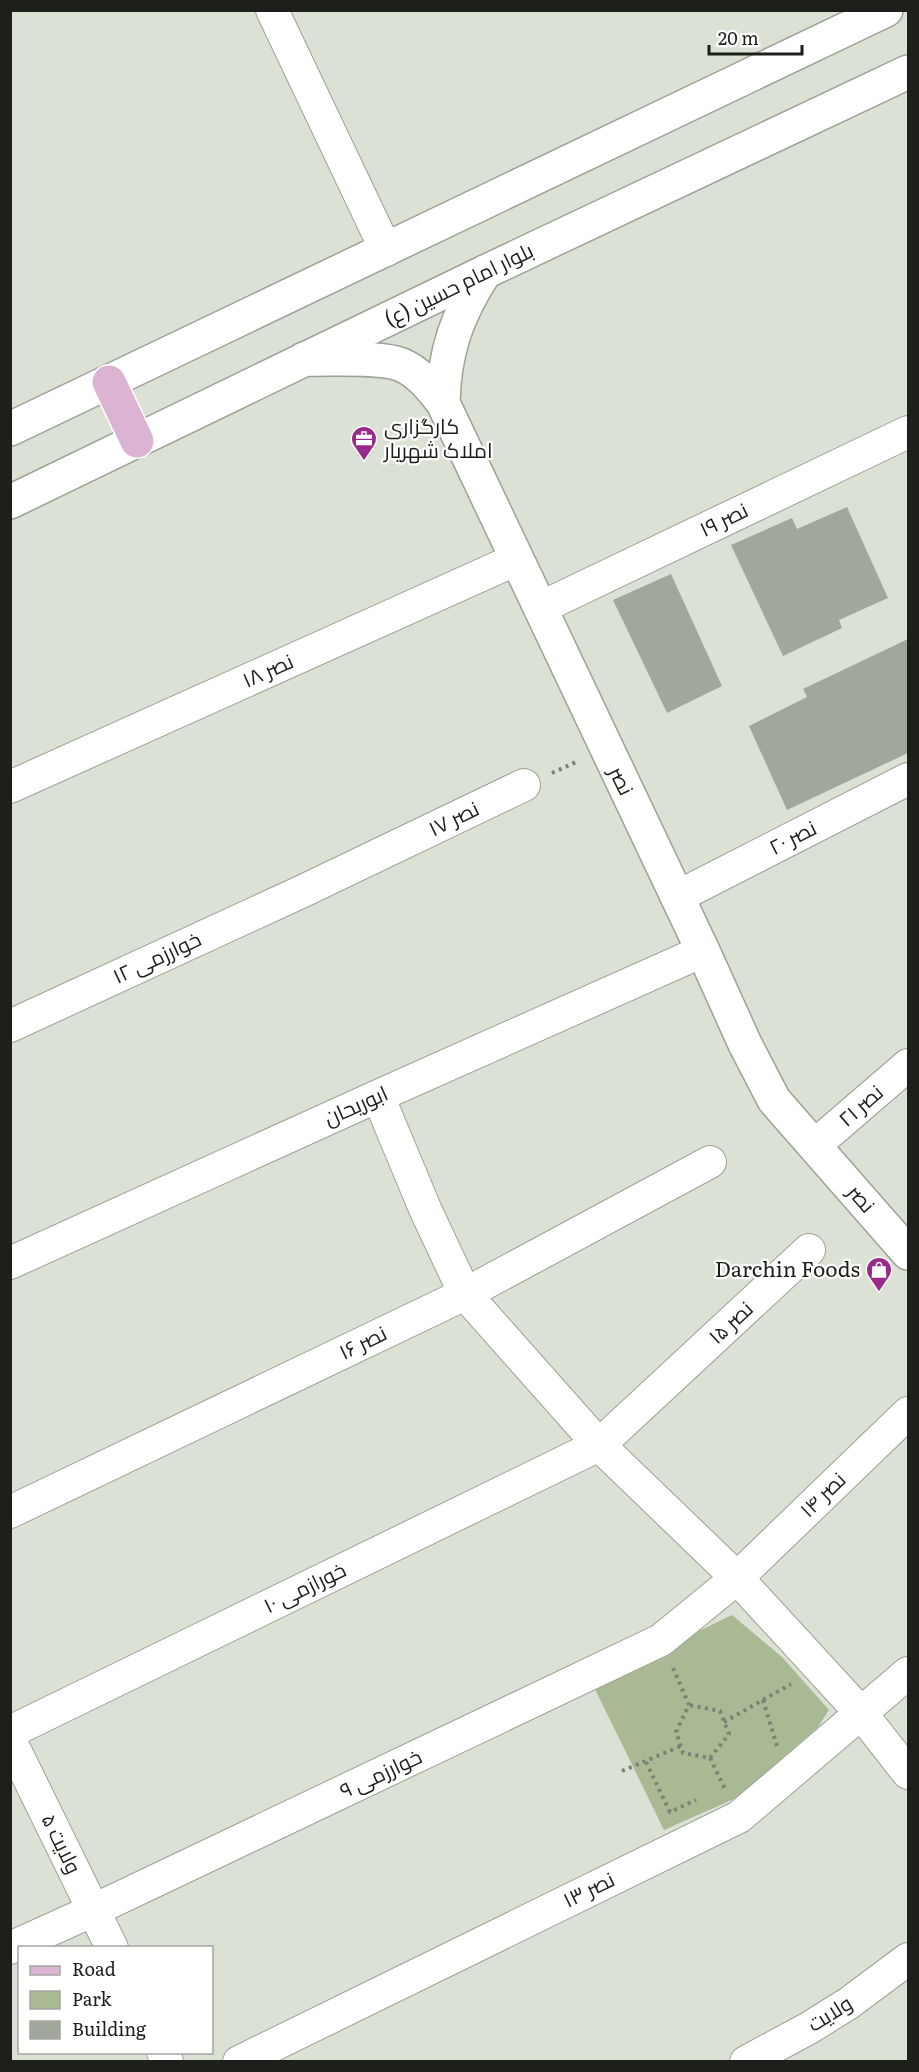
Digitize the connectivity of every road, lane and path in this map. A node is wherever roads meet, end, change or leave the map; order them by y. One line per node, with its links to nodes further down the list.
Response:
1 (272, 10): 4 (street)
2 (886, 10): 4 (main road)
3 (909, 72): 5 (main road, بلوار امام حسین (ع))
4 (386, 249): 7 (main road)
5 (485, 272): 6 (main road, بلوار امام حسین (ع)); 8 (main road, نصر)
6 (304, 359): 8 (main road); 11 (main road, بلوار امام حسین (ع))
7 (109, 382): 9 (main road); 11 (main road)
8 (443, 403): 13 (main road, نصر)
9 (10, 429)
10 (909, 432): 14 (street, نصر ۱۹)
11 (137, 441): 12 (main road, بلوار امام حسین (ع))
12 (10, 502)
13 (517, 559): 14 (main road, نصر); 17 (street, نصر ۱۸)
14 (540, 608): 15 (main road, نصر)
15 (606, 749): 18 (path); 20 (main road, نصر)
16 (909, 779): 20 (street, نصر ۲۰)
17 (15, 785)
18 (524, 785): 19 (street, نصر ۱۷)
19 (303, 891): 22 (street, خوارزمی ۱۲)
20 (677, 897): 21 (main road, نصر)
21 (703, 951): 24 (street, ابوریحان); 25 (main road, نصر)
22 (10, 1026)
23 (909, 1065): 25 (street, نصر ۲۱)
24 (378, 1096): 29 (street, ابوریحان); 30 (street)
25 (814, 1146): 28 (main road, نصر)
26 (710, 1162): 30 (street, نصر ۱۶)
27 (809, 1250): 32 (street, نصر ۱۵)
28 (909, 1253)
29 (10, 1263)
30 (465, 1294): 32 (street); 33 (street, نصر ۱۶)
31 (909, 1413): 34 (street, نصر ۱۴)
32 (599, 1445): 34 (street); 42 (street, خورازمی ۱۰)
33 (10, 1512)
34 (737, 1578): 35 (street, خوارزمی ۹); 36 (street)
35 (661, 1640): 39 (path); 52 (street, خوارزمی ۹)
36 (818, 1669): 38 (path); 40 (street)
37 (909, 1673): 40 (street, نصر ۱۳)
38 (763, 1700): 41 (path); 48 (path)
39 (689, 1705): 41 (path); 44 (path)
40 (861, 1713): 47 (street); 48 (street, نصر ۱۳)
41 (724, 1722): 44 (path)
42 (10, 1732)
43 (10, 1740): 52 (street, ولایت ۵)
44 (681, 1746): 45 (path)
45 (645, 1762): 46 (path); 51 (path)
46 (622, 1771)
47 (909, 1773)
48 (786, 1776): 56 (street, نصر ۱۳)
49 (724, 1787): 50 (path)
50 (713, 1792)
51 (702, 1797)
52 (94, 1910): 53 (street, ولایت ۵); 54 (street, خوارزمی ۹)
53 (112, 1946)
54 (10, 1948)
55 (909, 1959): 57 (street, ولایت)
56 (239, 2061)
57 (746, 2061)

